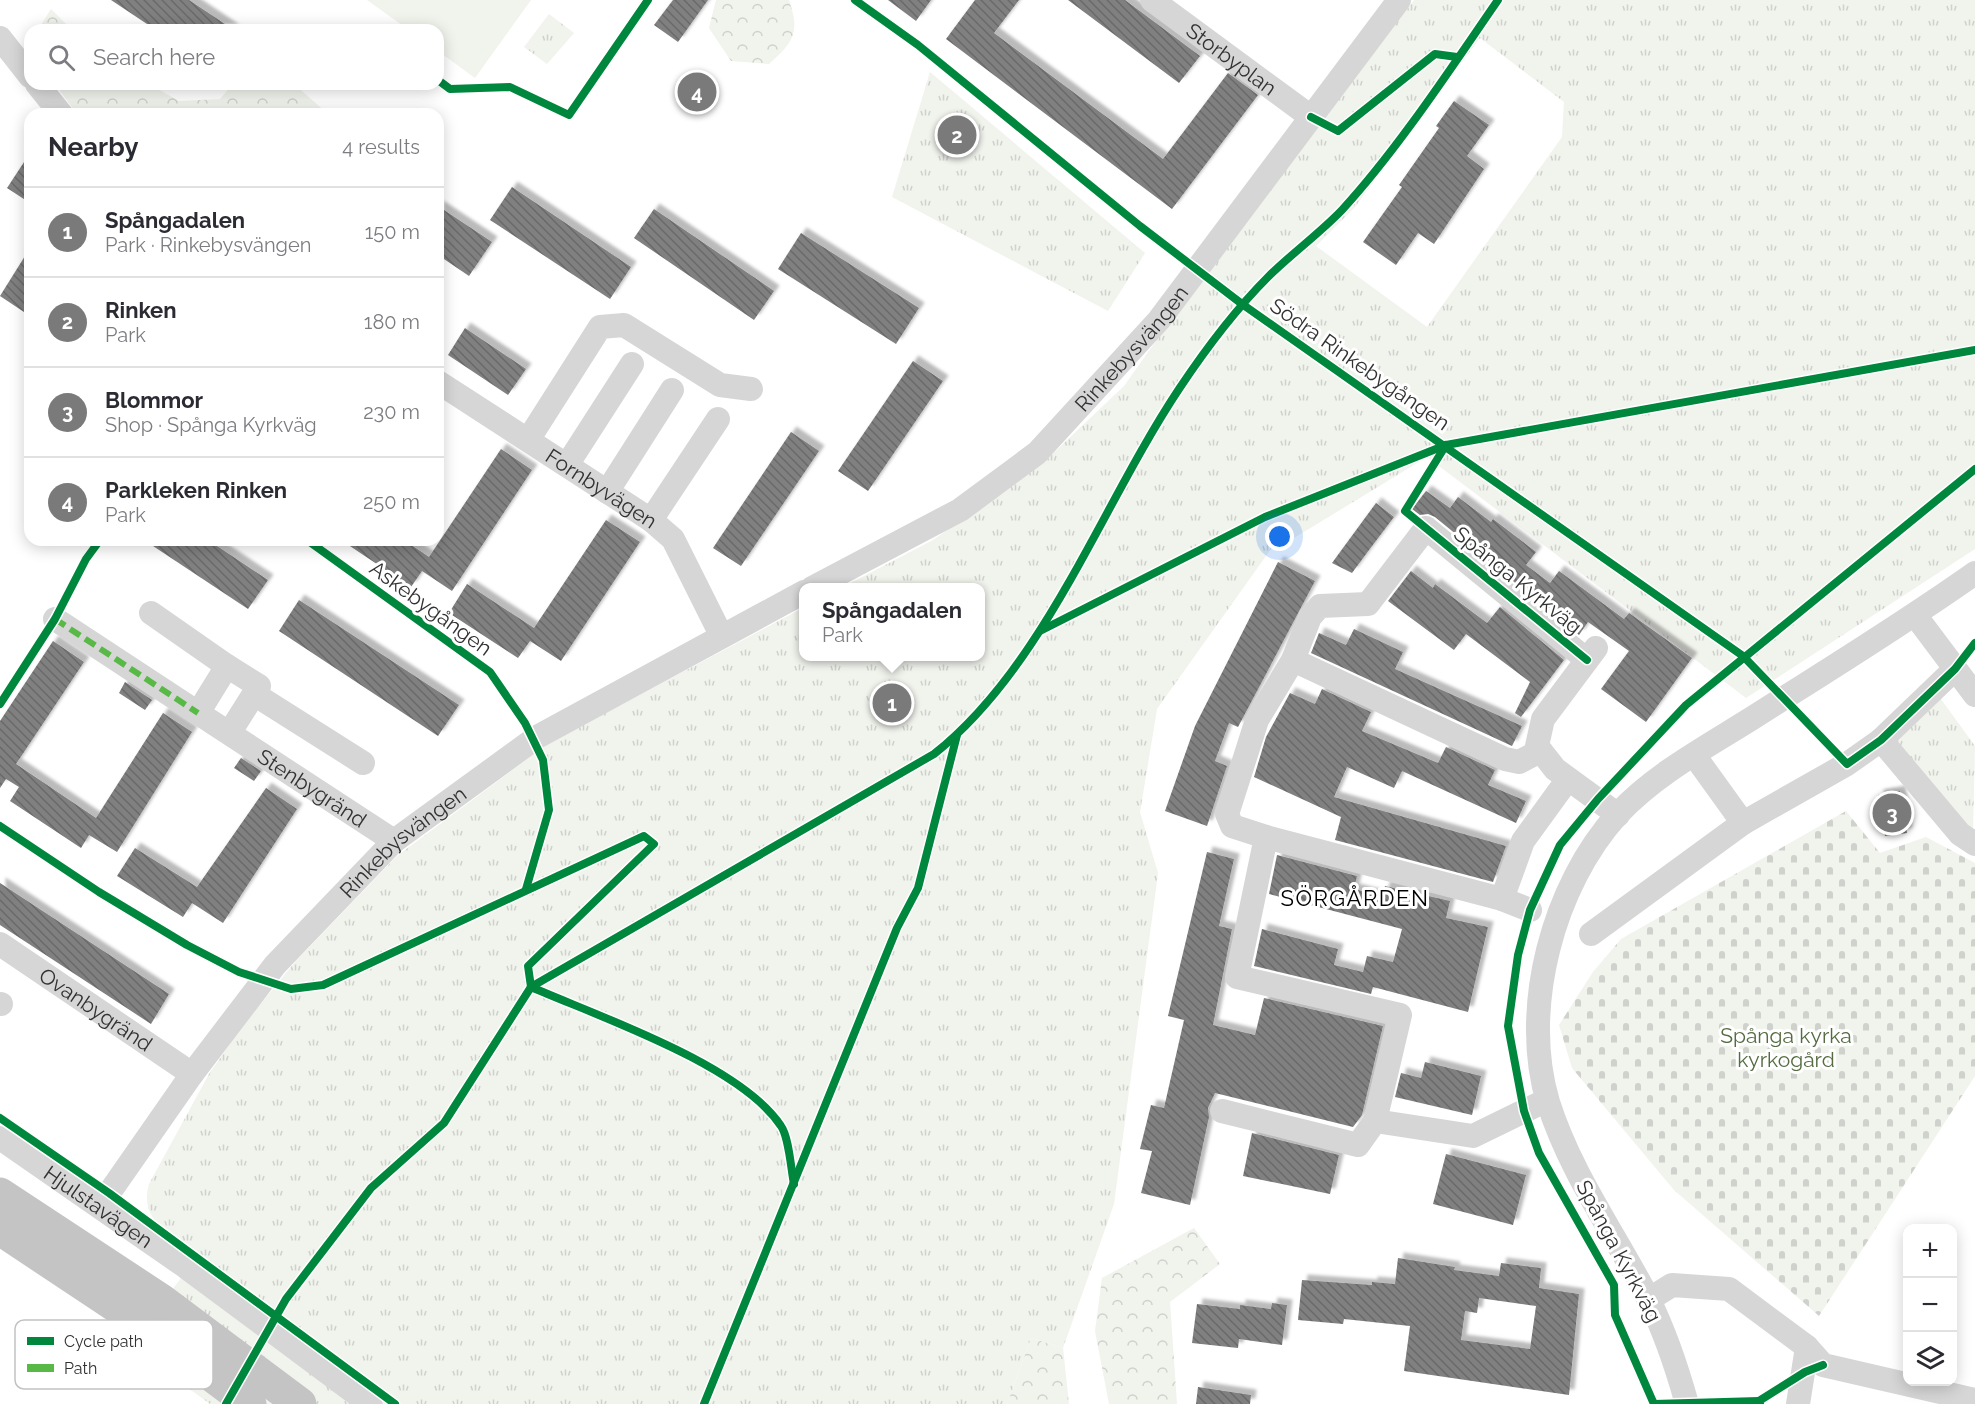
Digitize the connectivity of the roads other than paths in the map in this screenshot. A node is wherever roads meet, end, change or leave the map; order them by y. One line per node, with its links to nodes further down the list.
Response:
1 (1399, 0): 7 (street, Rinkebysvängen)
2 (1155, 1): 7 (street, Storbyplan)
3 (0, 38): 4 (street)
4 (22, 74)
5 (38, 90): 6 (street)
6 (55, 108)
7 (1311, 117): 18 (street, Rinkebysvängen)
8 (632, 364): 14 (street)
9 (444, 386): 13 (street, Fornbyvägen)
10 (751, 389): 13 (street)
11 (672, 390): 15 (street)
12 (718, 419): 16 (street)
13 (528, 440): 14 (street, Fornbyvägen)
14 (567, 465): 15 (street, Fornbyvägen)
15 (607, 492): 16 (street, Fornbyvägen)
16 (651, 520): 23 (street, Fornbyvägen)
17 (1975, 573): 21 (street, Spånga Kyrkväg)
18 (821, 583)
19 (799, 595): 23 (street, Rinkebysvängen)
20 (151, 613): 25 (street)
21 (1915, 615): 26 (street); 33 (street, Spånga Kyrkväg)
22 (55, 619): 29 (street, Stenbygränd)
23 (722, 635): 39 (street, Rinkebysvängen)
24 (1293, 660): 32 (street); 32 (street, Spånga Kyrkväg); 38 (street, Spånga Kyrkväg)
25 (227, 666): 27 (street); 29 (street)
26 (1955, 669): 28 (street); 31 (street)
27 (254, 694): 30 (street); 34 (street)
28 (1975, 695)
29 (198, 713): 30 (street, Stenbygränd)
30 (230, 732): 39 (street, Stenbygränd)
31 (1881, 740): 37 (street); 40 (street)
32 (1540, 751): 35 (street)
33 (1694, 755): 36 (street, Spånga Kyrkväg); 37 (street)
34 (363, 763)
35 (1568, 778): 36 (street); 41 (street)
36 (1618, 814): 46 (street, Spånga Kyrkväg)
37 (1743, 824): 43 (street)
38 (1266, 837): 41 (street, Spånga Kyrkväg); 48 (street)
39 (394, 841): 45 (street, Rinkebysvängen)
40 (1975, 844)
41 (1502, 899): 42 (street, Spånga Kyrkväg)
42 (1530, 910)
43 (1591, 934)
44 (0, 944): 45 (street, Ovanbygränd)
45 (192, 1074): 51 (street, Rinkebysvängen)
46 (1547, 1100): 48 (street); 53 (street, Spånga Kyrkväg)
47 (1222, 1111): 48 (street)
48 (1375, 1121)
49 (0, 1137): 51 (street, Hjulstavägen)
50 (0, 1194): 54 (highway)
51 (100, 1206): 63 (street, Hjulstavägen)
52 (0, 1229): 54 (highway)
53 (1648, 1300): 57 (street); 64 (street, Spånga Kyrkväg)
54 (152, 1312): 55 (highway); 56 (highway)
55 (161, 1320)
56 (165, 1320)
57 (1807, 1347): 60 (street); 65 (street)
58 (213, 1350): 62 (highway)
59 (213, 1369): 61 (highway)
60 (1975, 1400)
61 (250, 1404)
62 (300, 1404)
63 (370, 1404)
64 (1688, 1404)
65 (1798, 1404)

